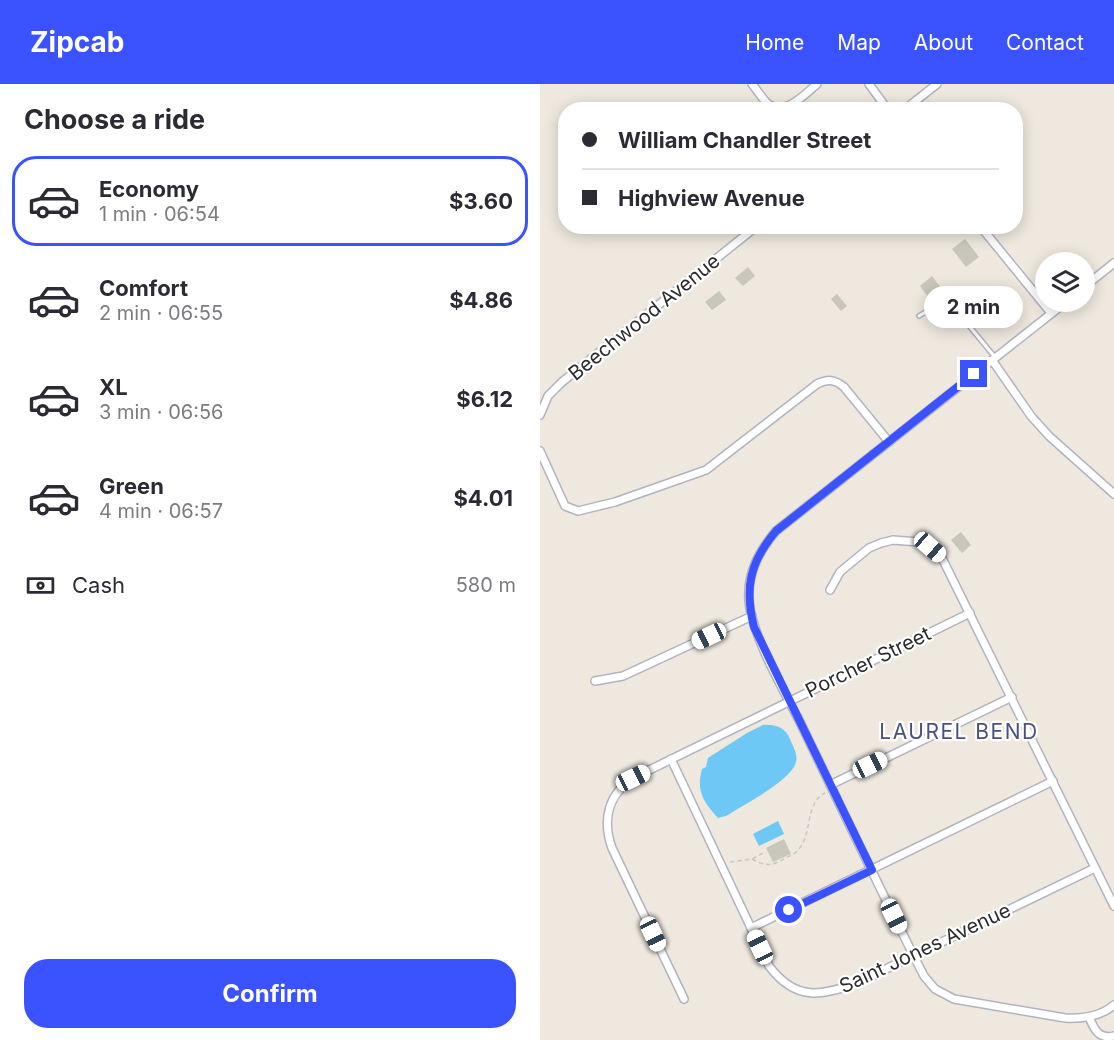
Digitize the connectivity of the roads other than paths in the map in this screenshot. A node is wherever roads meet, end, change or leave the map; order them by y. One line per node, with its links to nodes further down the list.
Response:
1 (752, 84): 5 (street)
2 (818, 84): 6 (street)
3 (869, 84): 7 (street)
4 (937, 84): 8 (street)
5 (767, 102)
6 (793, 102)
7 (882, 102)
8 (914, 102)
9 (747, 234): 16 (street, Beechwood Avenue)
10 (987, 234): 13 (street)
11 (1114, 263): 12 (street)
12 (1095, 278)
13 (1051, 313): 15 (street)
14 (919, 316): 15 (lane)
15 (993, 359): 17 (street); 19 (street)
16 (540, 415)
17 (888, 442): 18 (street); 22 (street)
18 (540, 451)
19 (1114, 494)
20 (831, 590): 21 (street)
21 (970, 613): 24 (street); 25 (street, Porcher Street)
22 (752, 616): 23 (street); 25 (street)
23 (595, 681)
24 (1012, 697): 27 (street); 28 (street)
25 (789, 700): 26 (street, Porcher Street); 28 (street)
26 (671, 759): 32 (street, Saint Jones Avenue); 34 (street, Porcher Street)
27 (1053, 781): 29 (street); 30 (street)
28 (830, 785): 30 (street)
29 (1095, 868): 31 (street); 33 (street, Saint Jones Avenue)
30 (872, 870): 32 (street); 33 (street)
31 (1114, 906)
32 (752, 928): 33 (street, Saint Jones Avenue)
33 (913, 955): 36 (street)
34 (684, 999)
35 (1113, 1009): 36 (street)
36 (1089, 1017): 37 (street)
37 (1114, 1036)

